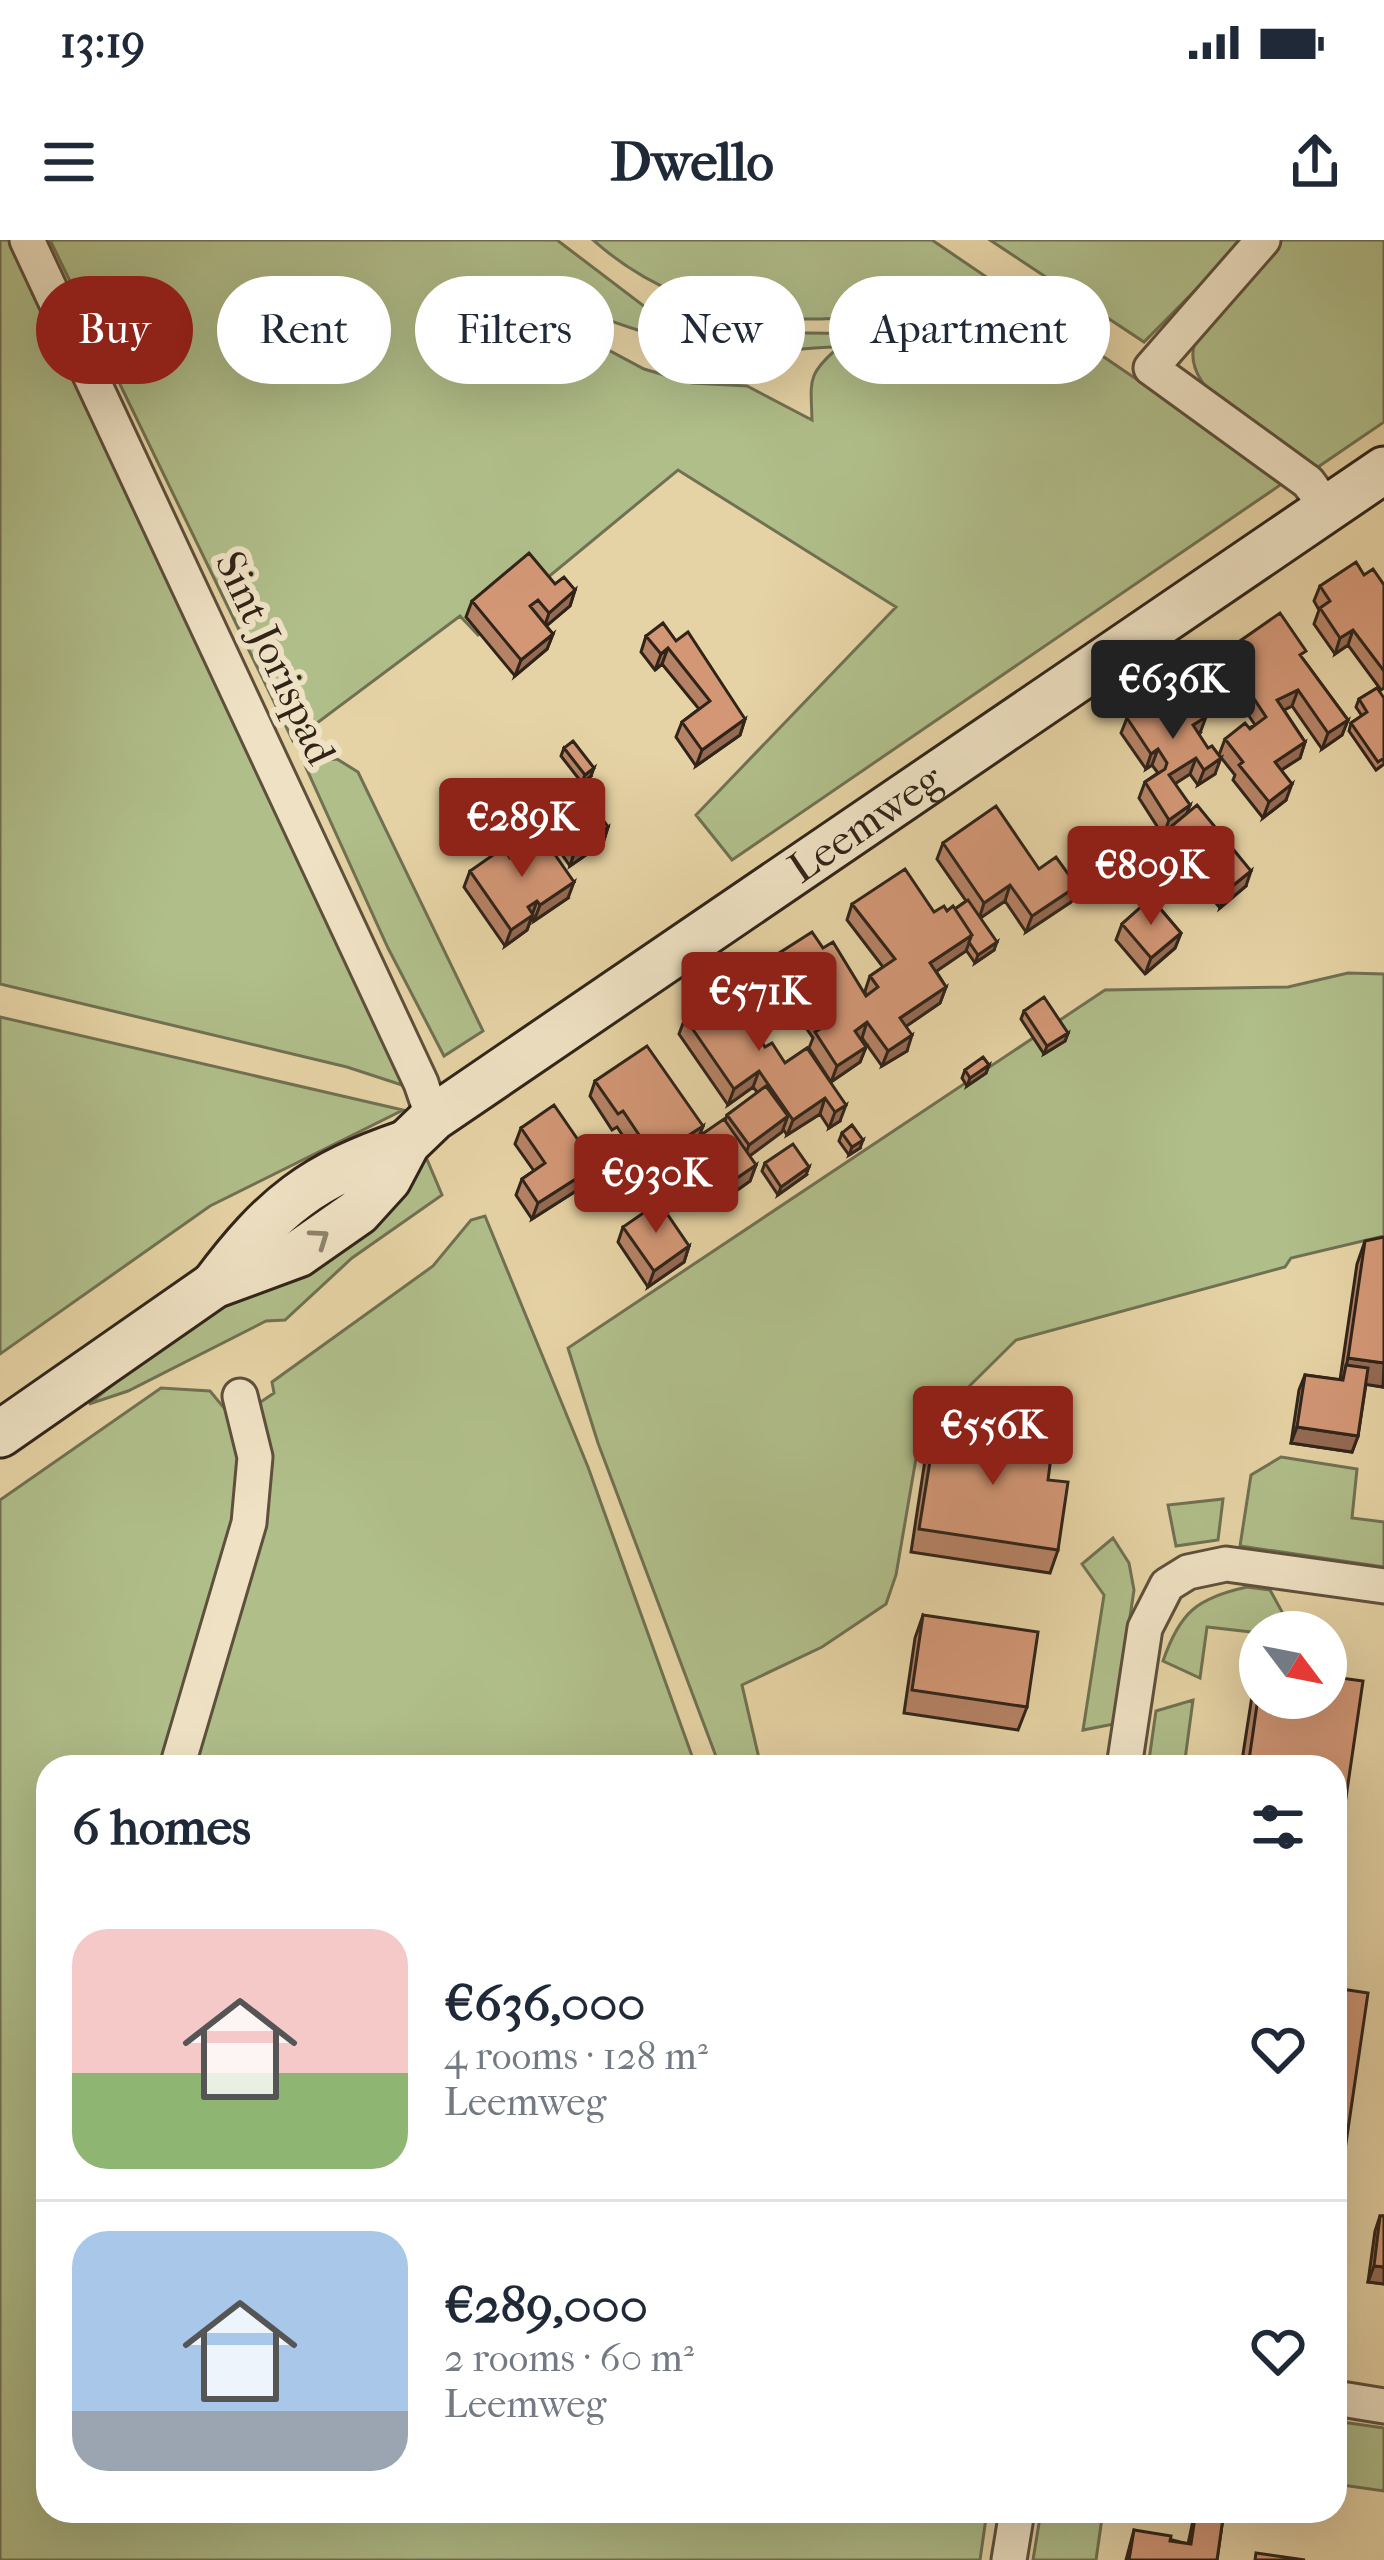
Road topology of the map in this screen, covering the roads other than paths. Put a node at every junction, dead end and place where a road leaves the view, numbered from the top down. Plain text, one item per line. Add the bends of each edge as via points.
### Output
1 (27, 240) edge
2 (1263, 240) edge
3 (1384, 470) edge
4 (1328, 508) junction
5 (420, 1130) junction
6 (240, 1396) dead end
7 (0, 1434) edge
8 (1384, 1586) edge
9 (181, 1755) edge
10 (1126, 1755) edge
11 (1347, 2400) edge
12 (1384, 2406) edge
13 (1015, 2523) edge
14 (1010, 2560) edge

1 - 5 street, Sint Jorispad via 422,1083
2 - 4 street via 1150,368 1307,482
3 - 4 street, Leemweg
4 - 5 street, Leemweg
5 - 7 street, Leemweg via 274,1212 214,1285
6 - 9 street via 255,1457 249,1523
8 - 10 street via 1226,1564 1167,1585 1144,1628
11 - 12 street
13 - 14 street

